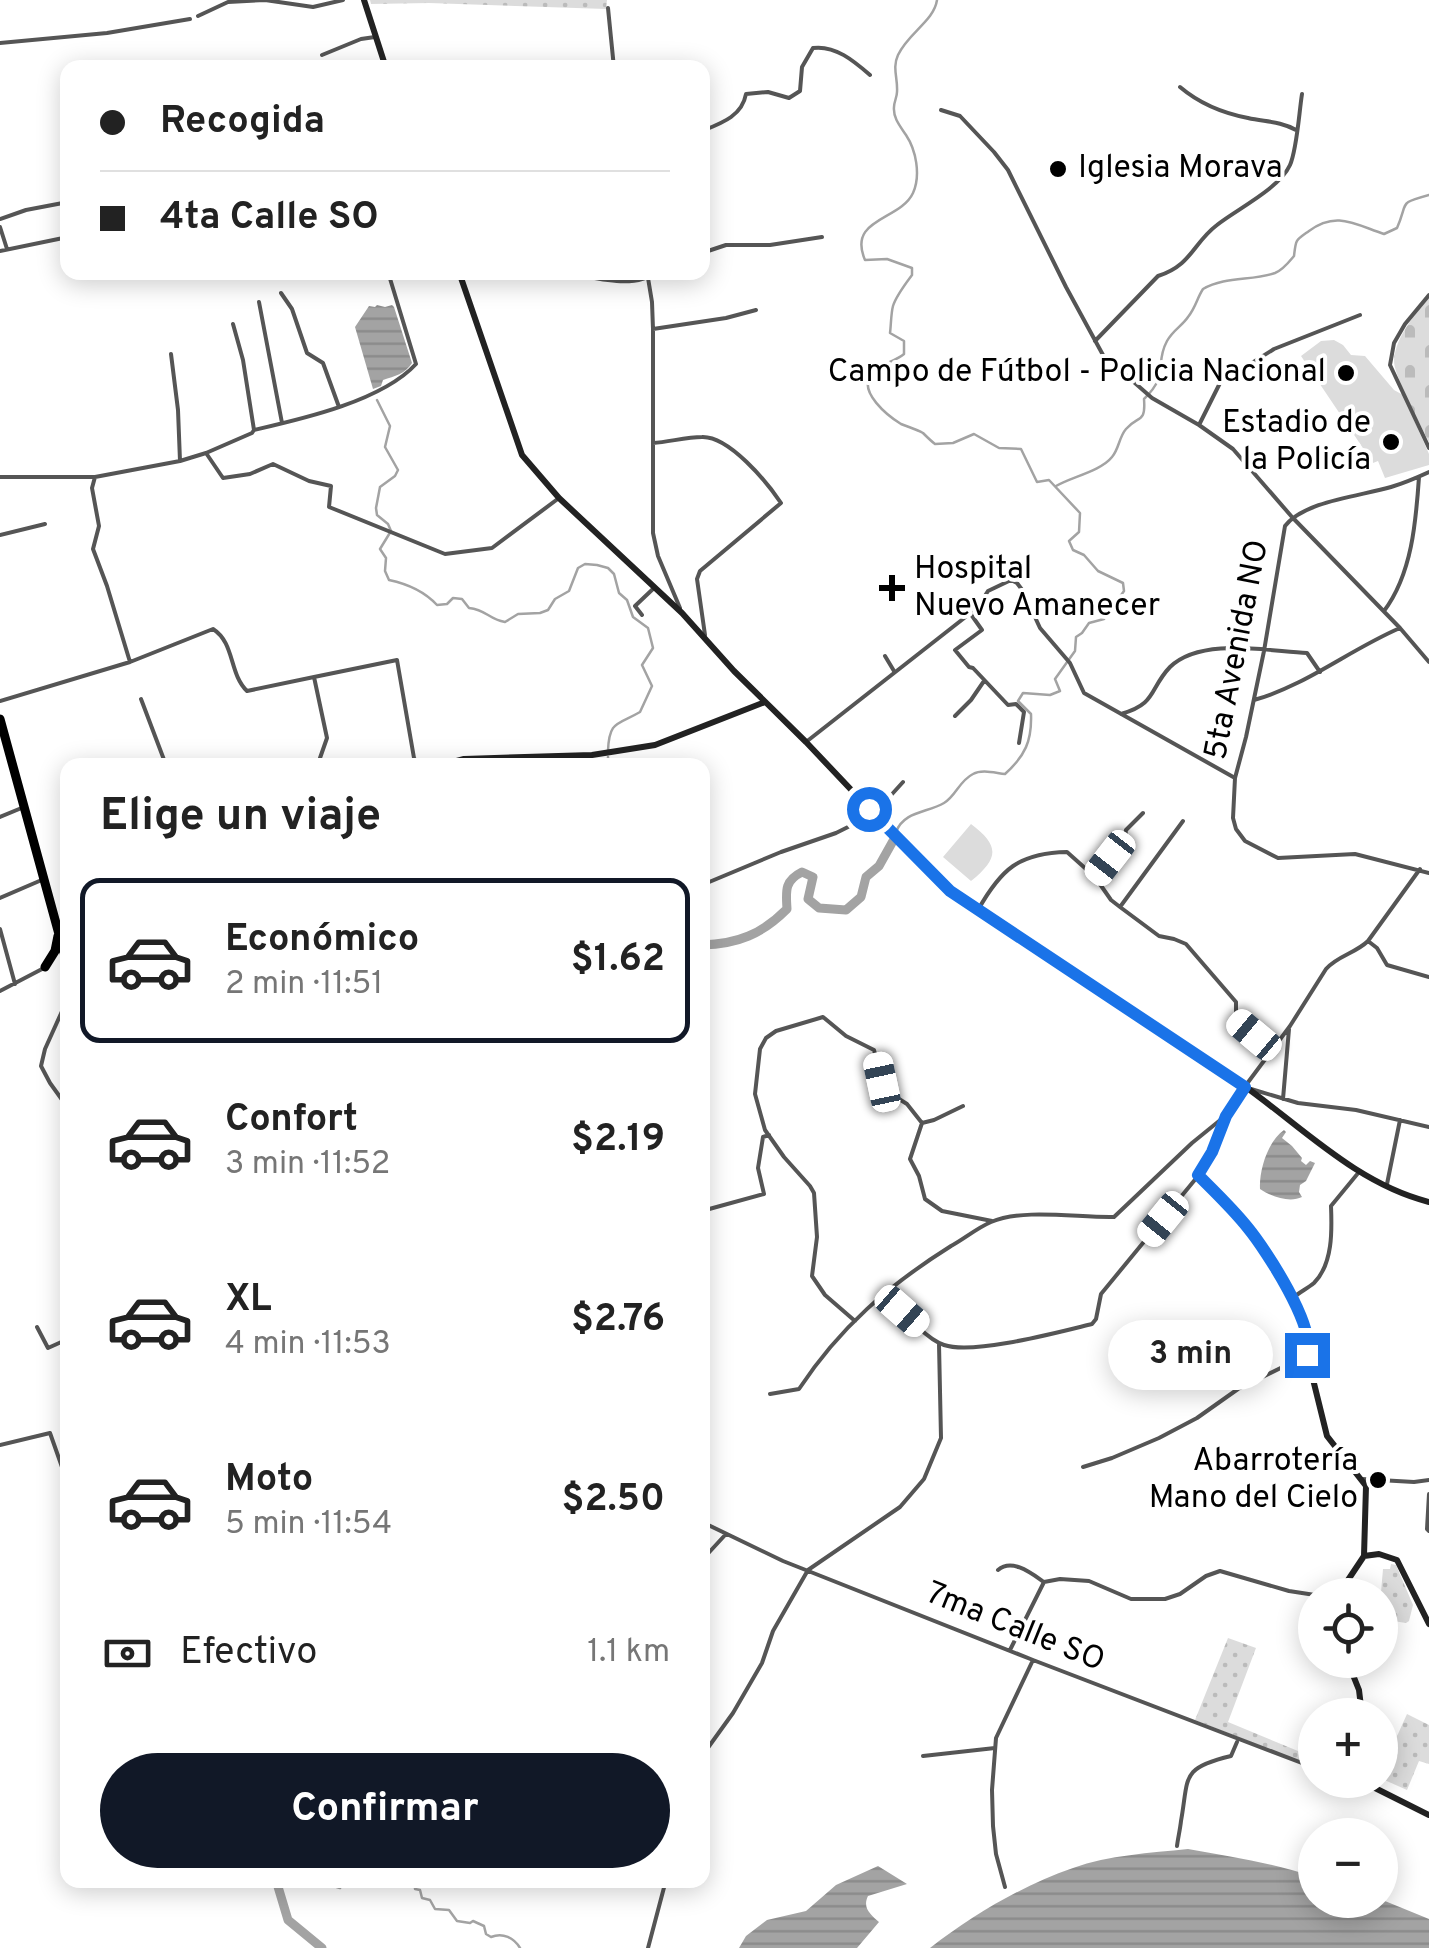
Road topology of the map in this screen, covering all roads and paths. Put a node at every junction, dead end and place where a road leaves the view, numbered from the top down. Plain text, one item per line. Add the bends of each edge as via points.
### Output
1 (265, 0) edge
2 (342, 0) edge
3 (364, 0) edge
4 (608, 8) dead end
5 (198, 16) dead end
6 (190, 19) dead end
7 (376, 37) junction
8 (0, 44) edge
9 (322, 56) dead end
10 (383, 60) edge
11 (613, 60) edge
12 (870, 75) dead end
13 (1180, 87) dead end
14 (1302, 94) dead end
15 (941, 110) dead end
16 (710, 128) edge
17 (1296, 130) junction
18 (60, 204) edge
19 (0, 219) edge
20 (0, 227) edge
21 (822, 236) dead end
22 (60, 239) edge
23 (3, 250) edge
24 (710, 251) edge
25 (390, 280) edge
26 (462, 280) edge
27 (648, 280) edge
28 (281, 292) dead end
29 (1429, 295) edge
30 (260, 302) dead end
31 (756, 310) dead end
32 (1360, 314) dead end
33 (233, 324) dead end
34 (653, 329) junction
35 (1094, 341) junction
36 (171, 354) dead end
37 (338, 407) junction
38 (282, 423) junction
39 (1199, 425) junction
40 (254, 430) junction
41 (653, 443) junction
42 (1429, 448) edge
43 (206, 453) junction
44 (180, 462) junction
45 (1429, 472) edge
46 (95, 476) junction
47 (0, 477) edge
48 (1419, 477) junction
49 (559, 498) junction
50 (1292, 517) junction
51 (45, 524) dead end
52 (0, 534) edge
53 (654, 588) junction
54 (682, 612) junction
55 (1383, 612) junction
56 (970, 613) junction
57 (642, 614) dead end
58 (1400, 628) junction
59 (705, 636) junction
60 (1264, 651) junction
61 (884, 656) dead end
62 (130, 662) junction
63 (1429, 662) edge
64 (894, 671) junction
65 (1320, 672) junction
66 (314, 677) junction
67 (984, 681) junction
68 (141, 698) dead end
69 (1254, 700) junction
70 (0, 701) edge
71 (766, 702) junction
72 (1121, 714) junction
73 (955, 716) dead end
74 (0, 719) edge
75 (2, 737) edge
76 (806, 742) junction
77 (1018, 743) dead end
78 (163, 758) edge
79 (320, 758) edge
80 (414, 758) edge
81 (538, 758) edge
82 (1235, 778) junction
83 (902, 782) dead end
84 (24, 807) junction
85 (872, 812) junction
86 (1143, 813) dead end
87 (0, 817) edge
88 (1183, 821) dead end
89 (1420, 869) junction
90 (1429, 872) edge
91 (1095, 877) junction
92 (44, 879) junction
93 (710, 883) edge
94 (0, 898) edge
95 (1120, 906) junction
96 (978, 910) junction
97 (0, 930) edge
98 (58, 934) junction
99 (60, 940) edge
100 (1368, 941) junction
101 (60, 959) edge
102 (45, 967) junction
103 (1427, 974) edge
104 (14, 984) junction
105 (0, 991) edge
106 (60, 1016) edge
107 (1290, 1026) junction
108 (1272, 1050) junction
109 (1245, 1087) junction
110 (60, 1097) edge
111 (1283, 1099) junction
112 (963, 1106) dead end
113 (1226, 1116) junction
114 (1400, 1120) junction
115 (922, 1122) junction
116 (1429, 1127) edge
117 (769, 1135) junction
118 (1360, 1172) junction
119 (1198, 1175) junction
120 (1387, 1186) junction
121 (1429, 1202) edge
122 (710, 1209) edge
123 (992, 1221) junction
124 (887, 1291) junction
125 (1293, 1297) junction
126 (854, 1321) junction
127 (37, 1326) dead end
128 (60, 1343) edge
129 (940, 1344) junction
130 (1307, 1355) junction
131 (770, 1394) dead end
132 (0, 1445) edge
133 (60, 1461) edge
134 (1083, 1467) dead end
135 (1362, 1479) junction
136 (1429, 1480) edge
137 (1429, 1494) edge
138 (710, 1526) edge
139 (1429, 1531) edge
140 (726, 1534) junction
141 (1366, 1537) junction
142 (710, 1551) edge
143 (1379, 1554) junction
144 (1364, 1556) junction
145 (808, 1570) junction
146 (998, 1570) dead end
147 (1349, 1578) edge
148 (1044, 1582) junction
149 (1298, 1592) edge
150 (1429, 1624) edge
151 (1010, 1650) junction
152 (1033, 1660) junction
153 (1238, 1740) junction
154 (710, 1745) edge
155 (996, 1748) junction
156 (922, 1756) dead end
157 (1298, 1762) edge
158 (1397, 1798) edge
159 (1429, 1815) edge
160 (1176, 1846) dead end
161 (1005, 1887) dead end
162 (664, 1888) edge
163 (648, 1948) edge

1 - 2 street via 313,7
1 - 5 street via 228,2
3 - 7 street
4 - 11 street
6 - 8 street
7 - 9 street
7 - 10 street
12 - 16 street via 834,50 812,48 800,91 789,98 746,94 744,106
13 - 17 street via 1211,108
14 - 17 street
15 - 35 street via 960,116 1017,185
17 - 35 street via 1282,175 1214,227 1187,260 1158,276
18 - 19 street
20 - 23 street
21 - 24 street
22 - 23 street
25 - 37 street via 416,364
26 - 49 street via 522,455
27 - 34 street
28 - 37 street via 308,354 323,362
29 - 42 street via 1394,343 1390,365
30 - 38 street
31 - 34 street
32 - 39 street via 1274,350 1220,383
33 - 40 street
34 - 41 street
35 - 39 street via 1147,394
36 - 44 street
37 - 38 street
38 - 40 street
39 - 50 street via 1233,449
40 - 43 street
41 - 54 street via 653,533
41 - 59 street via 716,439 748,463 781,503 700,571
43 - 44 street
43 - 49 street via 224,478 273,464 331,486 329,507 444,554 492,548
44 - 46 street
45 - 48 street, 5ta Avenida NO
46 - 47 street
46 - 62 street via 99,526 93,549
48 - 50 street, 5ta Avenida NO
48 - 55 street via 1410,546
49 - 53 street
50 - 55 street
50 - 60 street, 5ta Avenida NO via 1285,526
51 - 52 street
53 - 54 street
53 - 57 street via 635,606
54 - 59 street
55 - 58 street
56 - 64 street
56 - 67 street via 982,630 955,650
56 - 72 street via 988,590 1016,583 1084,693
58 - 63 street
58 - 65 street
59 - 71 street
60 - 65 street via 1307,653
60 - 69 street, 5ta Avenida NO
60 - 72 street via 1209,648 1188,654 1139,709
61 - 64 street
62 - 66 street via 213,628 226,642 244,689
62 - 70 street
64 - 76 street
65 - 69 street
66 - 79 street via 327,738
66 - 80 street via 397,660
67 - 73 street
67 - 77 street via 1024,712
68 - 78 street
69 - 82 street, 5ta Avenida NO
71 - 76 street
71 - 81 street via 655,744
72 - 82 street
74 - 75 highway
75 - 84 highway
76 - 85 street
82 - 89 street, 5ta Avenida NO via 1232,818 1245,842 1278,858 1356,854
83 - 85 street
84 - 87 street
84 - 92 highway
85 - 93 street
85 - 96 street via 950,891
86 - 91 street
88 - 95 street
89 - 90 street
89 - 100 street
91 - 95 street
91 - 96 street via 1067,852 1041,853 993,883
92 - 94 street
92 - 98 highway
95 - 108 street via 1159,936 1186,944 1236,1002 1236,1020
96 - 109 street
97 - 104 street
98 - 99 highway
98 - 102 highway
100 - 103 street via 1387,965
100 - 107 street via 1330,964
101 - 102 street
102 - 104 street
104 - 105 street
106 - 110 street via 41,1066
107 - 108 street
107 - 111 street
108 - 109 street
109 - 111 street
109 - 113 street
109 - 118 street
111 - 114 street
112 - 115 street
113 - 119 street
113 - 123 street via 1114,1217
114 - 116 street
114 - 120 street
115 - 117 street via 888,1092 874,1050 823,1017 776,1032 760,1049 755,1094
115 - 123 street via 910,1159 926,1199 942,1211
117 - 122 street via 763,1137 758,1168 764,1194
117 - 126 street via 814,1193 812,1276
118 - 120 street
118 - 125 street via 1331,1206 1329,1254 1316,1282
119 - 125 street via 1250,1230
119 - 129 street via 1101,1294 1092,1324 962,1348
120 - 121 street
123 - 124 street
124 - 126 street
124 - 129 street
125 - 130 street via 1311,1345
126 - 131 street via 799,1389
127 - 128 street via 48,1348
129 - 145 street via 941,1438 924,1479 884,1519
130 - 134 street via 1159,1438
130 - 135 street via 1327,1436
132 - 133 street via 50,1433
135 - 136 street
135 - 141 street
137 - 139 street
138 - 140 street, 7ma Calle SO
140 - 142 street
140 - 145 street, 7ma Calle SO
141 - 143 street
141 - 144 street
143 - 144 street
143 - 150 street via 1401,1566
144 - 147 street
145 - 151 street, 7ma Calle SO
145 - 154 street via 762,1663
146 - 148 street via 1011,1565
148 - 149 street via 1089,1581 1131,1599 1165,1599 1220,1571
148 - 151 street
151 - 152 street, 7ma Calle SO
152 - 153 street, 7ma Calle SO
152 - 155 street
153 - 157 street, 7ma Calle SO
153 - 160 street via 1230,1756 1209,1761 1190,1777
155 - 156 street
155 - 161 street via 992,1826
158 - 159 street
162 - 163 street

